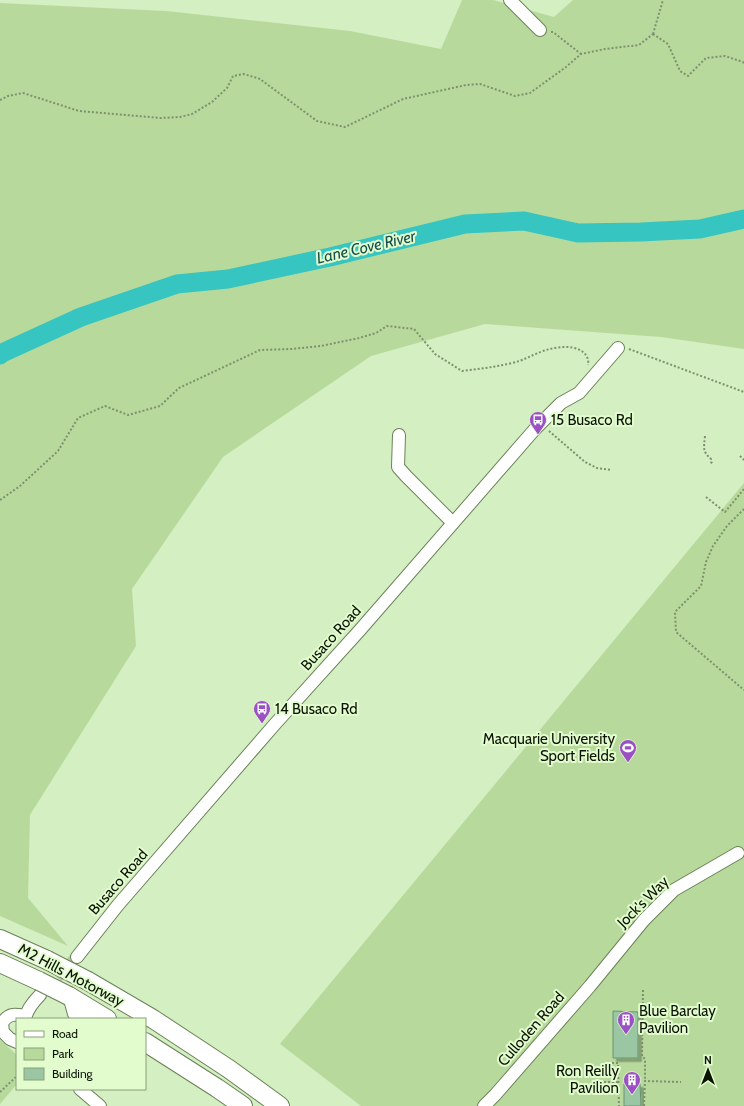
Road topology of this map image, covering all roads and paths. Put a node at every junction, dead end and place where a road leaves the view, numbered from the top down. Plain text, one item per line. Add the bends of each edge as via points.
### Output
1 (510, 0) edge
2 (663, 0) edge
3 (540, 30) joint
4 (653, 34) junction
5 (581, 54) junction
6 (744, 64) edge
7 (0, 100) edge
8 (618, 348) joint
9 (587, 369) dead end
10 (744, 392) edge
11 (547, 429) dead end
12 (399, 435) dead end
13 (705, 436) dead end
14 (740, 456) dead end
15 (744, 460) edge
16 (713, 464) dead end
17 (611, 470) dead end
18 (744, 489) edge
19 (706, 497) dead end
20 (0, 500) edge
21 (744, 509) edge
22 (453, 523) junction
23 (744, 690) edge
24 (738, 853) dead end
25 (0, 938) edge
26 (77, 957) tunnel mouth
27 (0, 963) edge
28 (601, 971) joint
29 (40, 988) junction
30 (644, 990) dead end
31 (69, 996) junction
32 (25, 1017) edge
33 (81, 1018) edge
34 (105, 1018) edge
35 (16, 1041) edge
36 (146, 1043) edge
37 (604, 1062) dead end
38 (16, 1077) edge
39 (644, 1081) junction
40 (604, 1082) dead end
41 (618, 1082) junction
42 (681, 1082) dead end
43 (81, 1090) edge
44 (0, 1092) edge
45 (100, 1106) edge
46 (243, 1106) edge
47 (280, 1106) edge
48 (484, 1106) edge
49 (619, 1106) edge
50 (644, 1106) edge

1 - 3 street
2 - 4 path
3 - 5 path via 553,32
4 - 5 path via 639,45
4 - 6 path via 668,44 680,71 688,76 706,58 725,56
5 - 7 path via 530,93 515,96 480,84 466,85 403,99 346,127 317,121 260,79 244,74 233,76 226,88 212,102 192,114 180,117 161,118 78,111 24,93
8 - 10 path via 624,346
8 - 22 street, Busaco Road via 579,394 561,403 535,430
9 - 20 path via 587,356 576,348 568,347 538,353 522,361 501,366 462,371 436,354 414,329 387,326 376,333 321,346 260,350 179,388 160,406 128,415 105,406 78,418 58,451 20,486
11 - 17 path via 585,462 597,468
12 - 22 street via 398,467
13 - 16 path via 704,453
14 - 15 path
18 - 19 path via 725,512
21 - 23 path via 726,526 713,546 706,562 701,586 675,612 676,632
22 - 26 street, Busaco Road via 118,905
24 - 28 street, Jock's Way via 674,890 644,920
25 - 47 highway, M2 Hills Motorway, bridge via 88,981 153,1019 217,1060
27 - 29 highway, M2 Hills Motorway
28 - 48 street, Culloden Road
29 - 31 highway, M2 Hills Motorway, bridge
29 - 32 street
30 - 39 path
31 - 33 street via 74,1014
31 - 34 highway, M2 Hills Motorway
32 - 35 street via 15,1014 7,1016 2,1023 3,1032
36 - 46 highway
37 - 41 path via 618,1062
38 - 44 path
39 - 42 path
39 - 50 path
40 - 41 path
41 - 49 path
43 - 45 street

